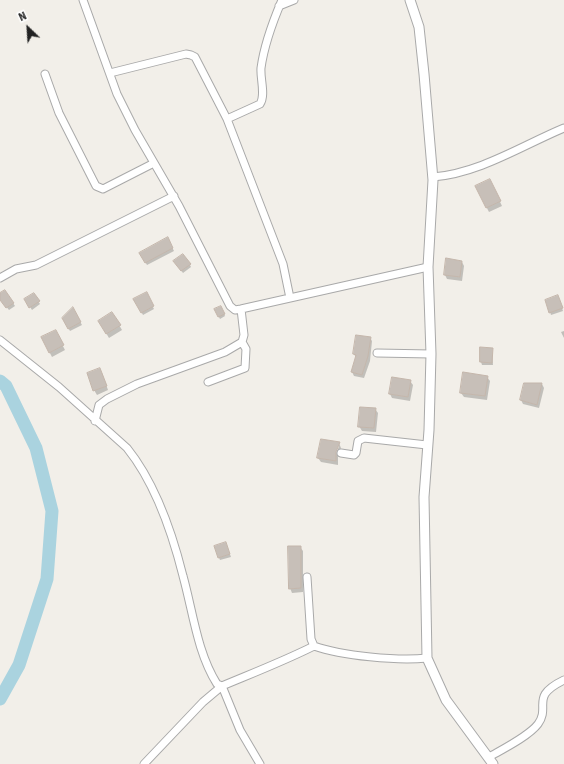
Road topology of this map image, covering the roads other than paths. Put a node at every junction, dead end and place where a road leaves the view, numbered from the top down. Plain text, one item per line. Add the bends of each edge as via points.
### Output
1 (83, 0) edge
2 (294, 0) edge
3 (410, 0) edge
4 (281, 3) edge
5 (110, 73) junction
6 (45, 74) dead end
7 (227, 119) junction
8 (564, 128) edge
9 (154, 163) junction
10 (433, 177) junction
11 (174, 196) junction
12 (428, 267) junction
13 (0, 278) edge
14 (290, 298) junction
15 (241, 309) junction
16 (0, 340) edge
17 (242, 342) junction
18 (377, 353) dead end
19 (431, 354) junction
20 (208, 382) dead end
21 (95, 420) junction
22 (427, 445) junction
23 (341, 453) dead end
24 (307, 577) dead end
25 (314, 646) junction
26 (427, 658) junction
27 (564, 680) edge
28 (222, 686) junction
29 (491, 761) edge
30 (144, 764) edge
31 (260, 764) edge

1 - 5 street
2 - 4 street
3 - 10 street via 418,26
4 - 7 street via 261,69 263,100 260,104
5 - 7 street via 192,55
5 - 9 street via 117,94
6 - 9 street via 59,113 96,186 103,189
7 - 14 street via 283,264
8 - 10 street via 487,164 448,176
9 - 11 street
10 - 12 street
11 - 13 street via 43,262 32,267 16,269
11 - 15 street via 216,275 226,301 235,310
12 - 14 street
12 - 19 street
14 - 15 street
15 - 17 street via 244,335
16 - 21 street via 59,387
17 - 20 street via 246,349 245,368
17 - 21 street via 225,352 137,384 107,399 99,405
18 - 19 street
19 - 22 street
21 - 28 street via 127,448 147,478 167,524 208,666 217,684
22 - 23 street via 364,438 358,441 354,455
22 - 26 street via 424,497
24 - 25 street via 311,639
25 - 26 street via 340,653 409,660
25 - 28 street
26 - 29 street via 446,700
27 - 29 street via 546,692 542,698 542,716 535,728
28 - 30 street via 203,702
28 - 31 street via 240,730

